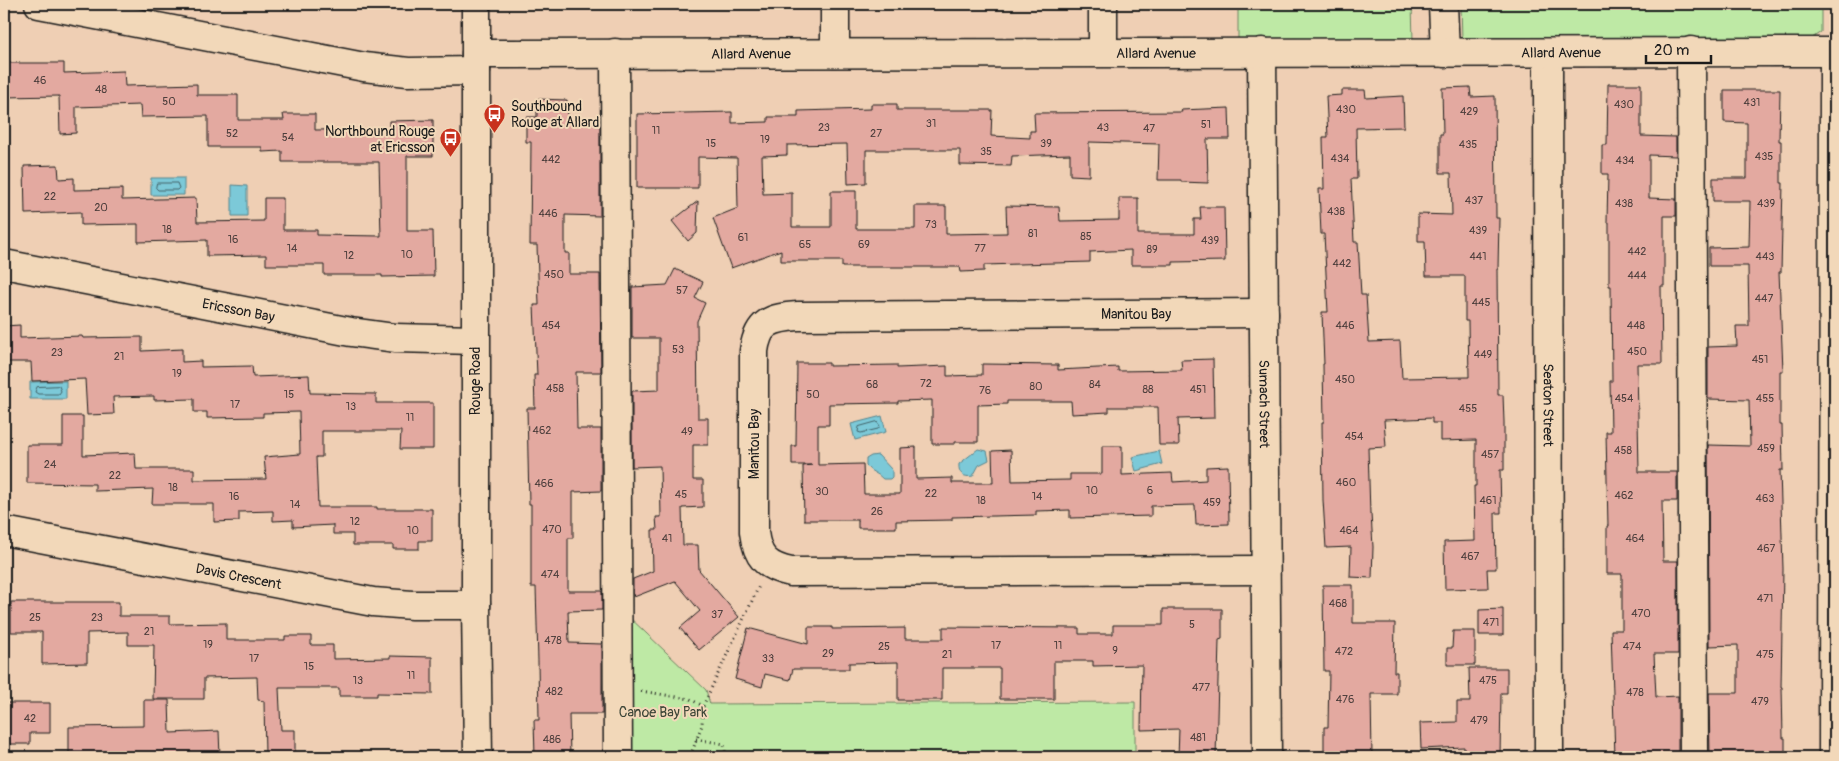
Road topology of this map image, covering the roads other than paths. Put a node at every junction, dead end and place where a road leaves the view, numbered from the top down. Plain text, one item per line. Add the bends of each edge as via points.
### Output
1 (39, 4) edge
2 (476, 4) edge
3 (835, 4) edge
4 (1102, 4) edge
5 (1444, 4) edge
6 (1691, 51) junction
7 (835, 52) junction
8 (1103, 52) junction
9 (1262, 52) junction
10 (1835, 52) edge
11 (615, 53) junction
12 (1445, 53) junction
13 (1548, 53) junction
14 (476, 63) junction
15 (4, 264) edge
16 (1264, 313) junction
17 (476, 340) junction
18 (4, 531) edge
19 (1265, 570) junction
20 (476, 605) junction
21 (478, 757) edge
22 (618, 757) edge
23 (1267, 757) edge
24 (1549, 757) edge
25 (1694, 757) edge
26 (1833, 757) edge

1 - 14 street via 364,67 408,72
2 - 14 street, Rouge Road
3 - 7 street
4 - 8 street
5 - 12 street
6 - 10 street, Allard Avenue
6 - 13 street, Allard Avenue
6 - 25 street
7 - 8 street, Allard Avenue
7 - 11 street, Allard Avenue
8 - 9 street, Allard Avenue
9 - 12 street, Allard Avenue
9 - 16 street, Sumach Street
10 - 26 street
11 - 14 street, Allard Avenue
11 - 22 street
12 - 13 street, Allard Avenue
13 - 24 street, Seaton Street
14 - 17 street, Rouge Road
15 - 17 street, Ericsson Bay via 351,332 396,338
16 - 19 street, Sumach Street
16 - 19 street, Manitou Bay via 798,316 769,322 759,332 754,351 754,532 758,550 769,565 804,573
17 - 20 street, Rouge Road
18 - 20 street, Davis Crescent via 373,602
19 - 23 street, Sumach Street
20 - 21 street, Rouge Road

